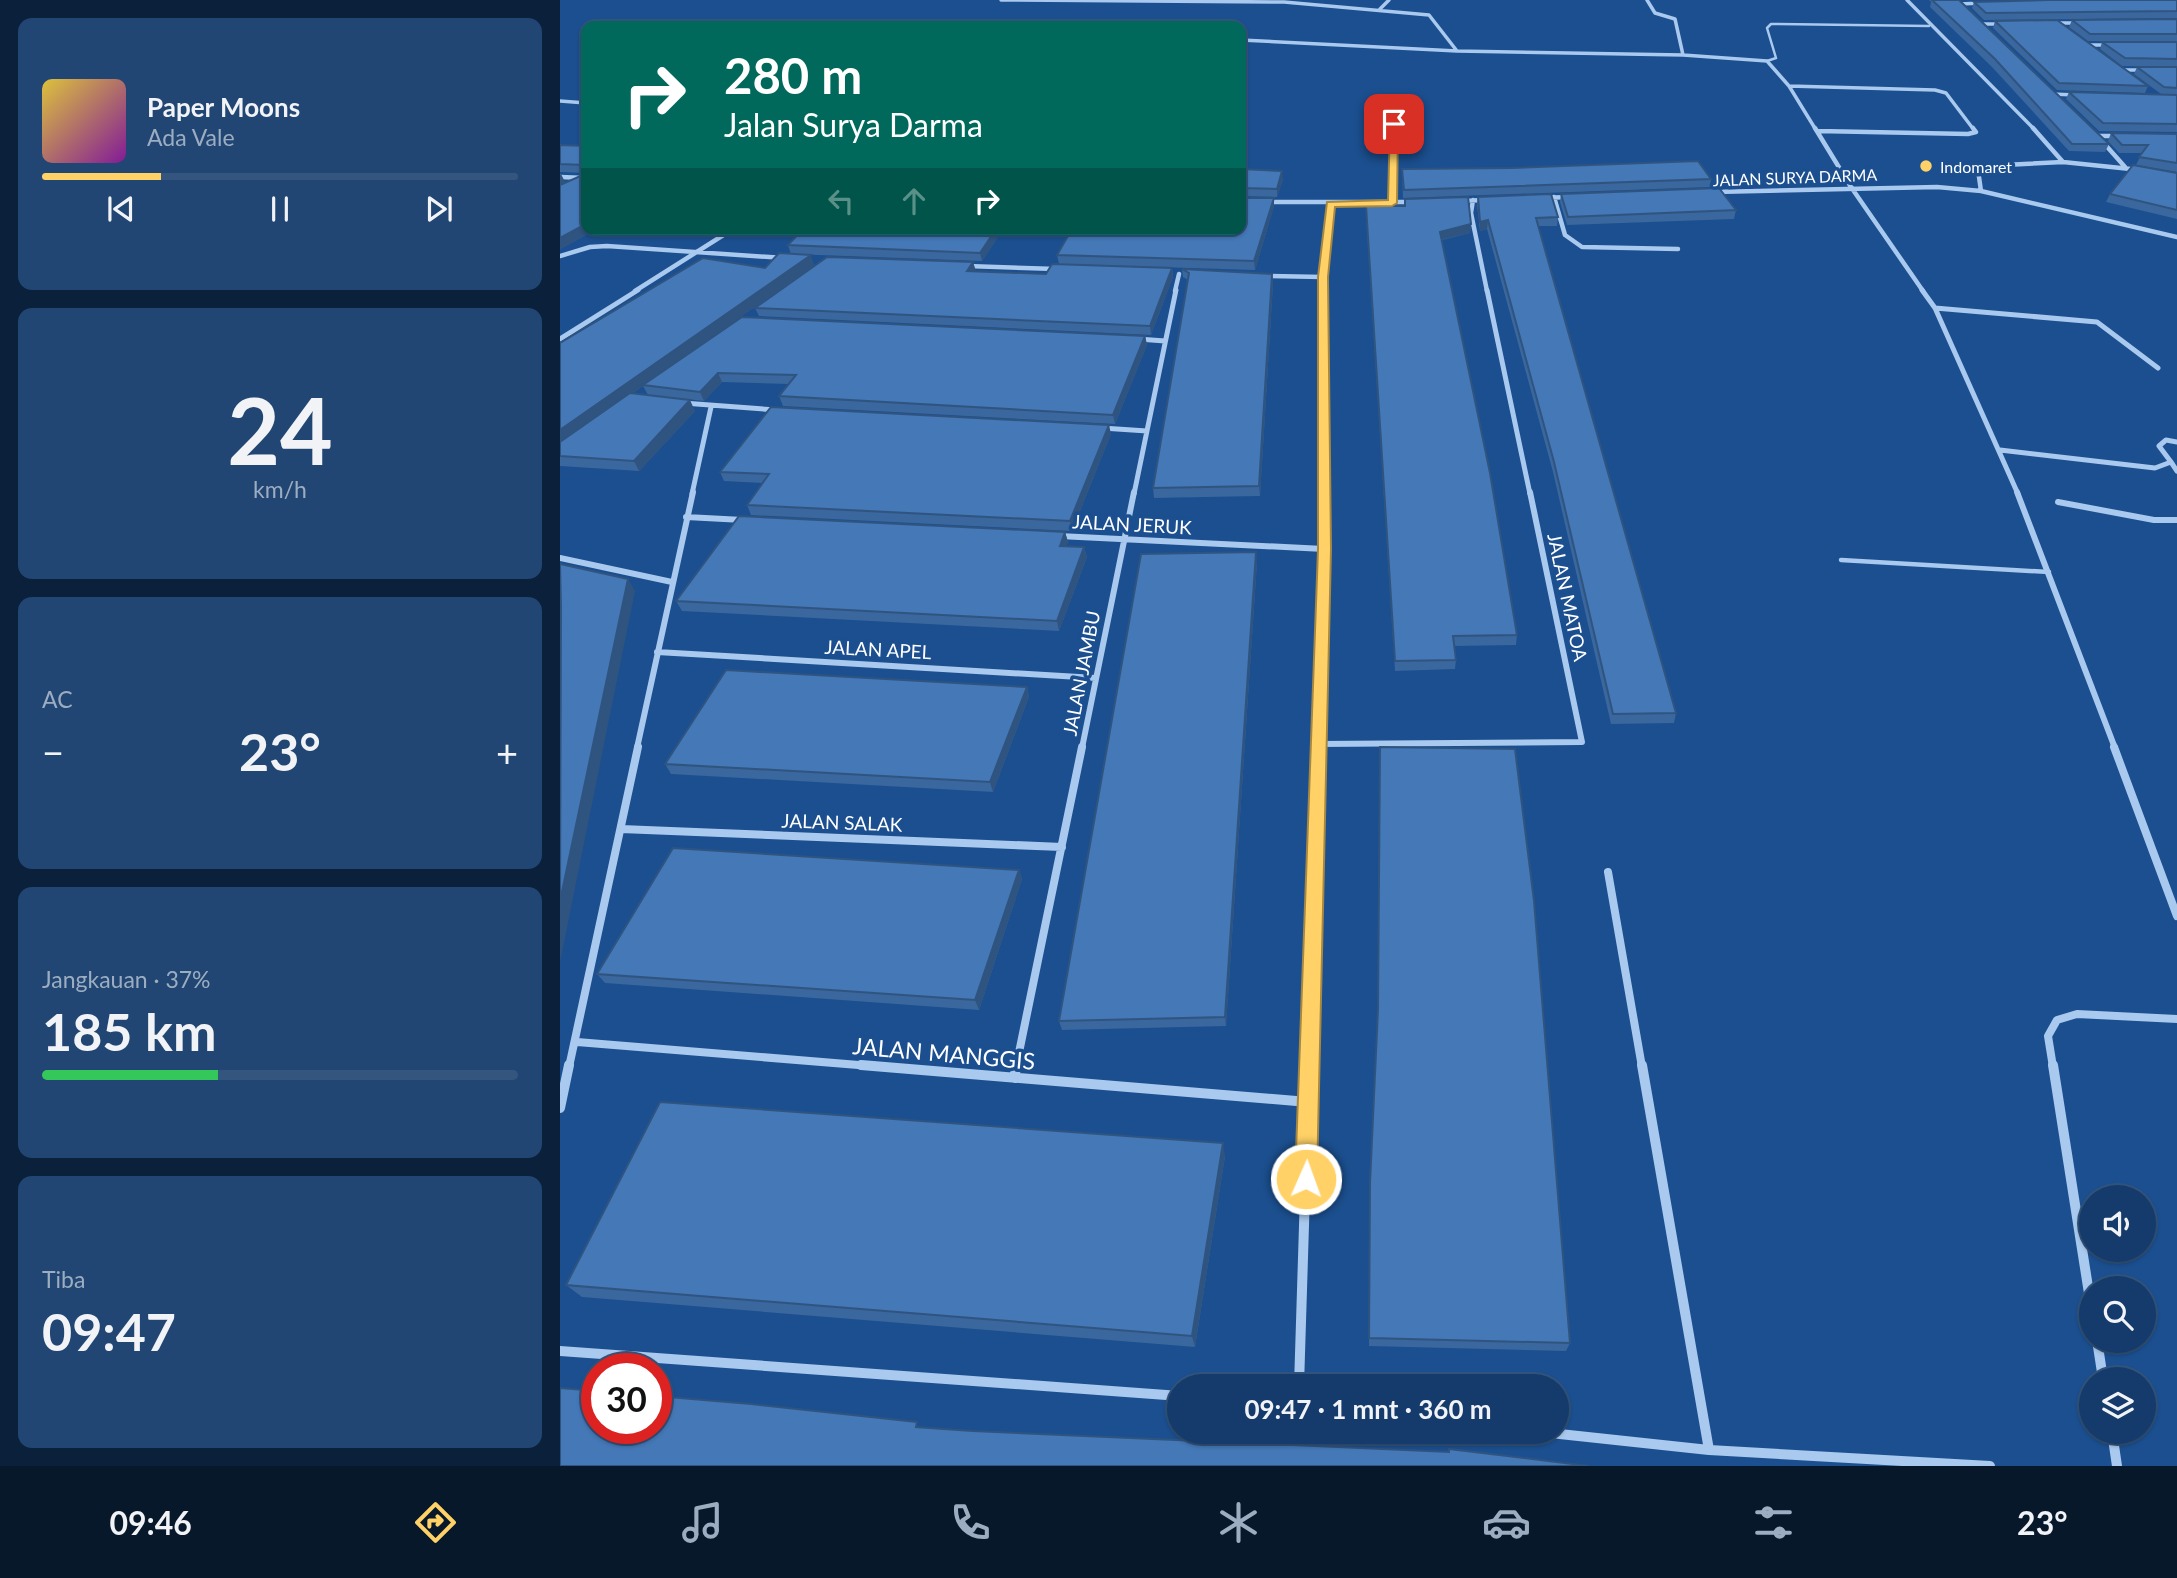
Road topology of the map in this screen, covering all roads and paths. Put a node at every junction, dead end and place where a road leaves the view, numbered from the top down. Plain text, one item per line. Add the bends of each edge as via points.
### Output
1 (1001, 0) edge
2 (1389, 0) edge
3 (1647, 0) edge
4 (1907, 0) edge
5 (1958, 2) edge
6 (1988, 3) edge
7 (1380, 9) junction
8 (1967, 10) edge
9 (1973, 17) edge
10 (2005, 23) edge
11 (2043, 23) edge
12 (2056, 23) junction
13 (2082, 23) edge
14 (1980, 24) junction
15 (1929, 26) junction
16 (2065, 30) edge
17 (1989, 33) edge
18 (2074, 37) edge
19 (1246, 40) edge
20 (2083, 45) junction
21 (2110, 45) edge
22 (1457, 51) junction
23 (2093, 51) edge
24 (1683, 55) junction
25 (1767, 61) junction
26 (2112, 64) edge
27 (2122, 70) junction
28 (2150, 70) edge
29 (2131, 77) edge
30 (2043, 85) edge
31 (1789, 86) junction
32 (2052, 94) junction
33 (2079, 95) edge
34 (560, 101) edge
35 (2062, 102) edge
36 (581, 103) edge
37 (1394, 124) dead end
38 (2089, 127) edge
39 (1818, 131) junction
40 (2098, 135) junction
41 (2124, 136) edge
42 (2063, 162) junction
43 (2124, 167) junction
44 (2151, 172) edge
45 (560, 177) edge
46 (581, 178) edge
47 (581, 180) edge
48 (571, 184) edge
49 (1851, 187) junction
50 (1980, 191) junction
51 (1702, 192) edge
52 (1581, 196) edge
53 (1554, 197) junction
54 (1540, 198) edge
55 (1473, 200) junction
56 (1486, 200) edge
57 (1446, 201) edge
58 (1254, 202) edge
59 (1419, 202) edge
60 (1392, 203) junction
61 (1331, 204) junction
62 (724, 235) edge
63 (2177, 237) edge
64 (1678, 249) dead end
65 (695, 253) junction
66 (560, 256) edge
67 (789, 258) edge
68 (964, 266) edge
69 (1058, 270) edge
70 (1165, 274) edge
71 (1179, 274) junction
72 (1192, 274) edge
73 (1258, 276) edge
74 (1323, 277) junction
75 (1935, 308) junction
76 (560, 339) edge
77 (1124, 339) edge
78 (1166, 341) junction
79 (2158, 368) dead end
80 (671, 402) edge
81 (711, 407) junction
82 (779, 410) edge
83 (1093, 428) edge
84 (1147, 431) junction
85 (2177, 442) edge
86 (2000, 450) junction
87 (2171, 462) junction
88 (2177, 471) edge
89 (2058, 502) dead end
90 (686, 517) junction
91 (2177, 520) edge
92 (754, 521) edge
93 (1056, 536) edge
94 (1124, 539) junction
95 (1324, 549) junction
96 (560, 558) edge
97 (1841, 561) dead end
98 (2049, 572) junction
99 (672, 582) junction
100 (657, 652) junction
101 (1096, 678) junction
102 (1318, 744) junction
103 (621, 829) junction
104 (1062, 847) junction
105 (1608, 872) dead end
106 (2177, 916) edge
107 (2177, 1019) edge
108 (577, 1042) junction
109 (1014, 1078) junction
110 (1308, 1102) junction
111 (560, 1108) edge
112 (2086, 1276) edge
113 (560, 1351) edge
114 (1299, 1374) edge
115 (1167, 1395) edge
116 (1569, 1435) edge
117 (2114, 1444) edge
118 (1709, 1450) junction
119 (1990, 1466) edge
120 (2117, 1466) edge

1 - 7 street via 1284,2
2 - 7 street
3 - 24 street via 1655,13 1675,19
4 - 15 street
5 - 6 street
5 - 8 street
7 - 22 street via 1429,15
9 - 14 street
10 - 14 street
11 - 12 street
12 - 13 street
12 - 16 street
14 - 17 street
15 - 25 lane via 1771,24 1767,28 1776,58
15 - 42 street via 2039,131
18 - 20 street
19 - 22 street
20 - 21 street
20 - 23 street
22 - 24 street
24 - 25 street
25 - 31 street
26 - 27 street
27 - 28 street
27 - 29 street
30 - 32 street
31 - 39 street
31 - 39 street via 1935,90 1946,93 1976,132
32 - 33 street
32 - 35 street
34 - 36 street
37 - 60 street
38 - 40 street
39 - 49 street
40 - 41 street
40 - 43 street
42 - 43 street
42 - 50 street via 1985,166 1978,170
43 - 44 street
45 - 46 street
47 - 48 street
49 - 50 street, JALAN SURYA DARMA
49 - 51 street, JALAN SURYA DARMA
49 - 75 street
50 - 63 street, JALAN SURYA DARMA
52 - 53 street
53 - 54 street
53 - 64 street via 1565,235 1573,244 1594,249
55 - 56 street
55 - 57 street
55 - 102 street, JALAN MATOA via 1471,213 1582,741
58 - 61 street
59 - 60 street
60 - 61 street
61 - 74 street
62 - 65 street
65 - 66 street via 607,246
65 - 67 street
65 - 76 street
68 - 69 street
70 - 71 street
71 - 72 street
71 - 78 street, JALAN JAMBU
73 - 74 street
74 - 95 street
75 - 79 street via 2096,322
75 - 86 street
77 - 78 street
78 - 84 street, JALAN JAMBU
80 - 81 street
81 - 82 street
81 - 90 street
83 - 84 street
84 - 94 street, JALAN JAMBU
85 - 87 street via 2166,440 2159,446
86 - 87 street via 2155,468
86 - 98 street
87 - 88 street
89 - 91 street
90 - 92 street
90 - 99 street
93 - 94 street, JALAN JERUK
94 - 95 street, JALAN JERUK
94 - 101 street, JALAN JAMBU
95 - 102 street
96 - 99 street
97 - 98 lane
98 - 106 street
99 - 100 street
100 - 101 street, JALAN APEL
100 - 103 street
101 - 104 street, JALAN JAMBU
102 - 110 street
103 - 104 street, JALAN SALAK
103 - 108 street
104 - 109 street, JALAN JAMBU
105 - 118 street
107 - 112 street via 2077,1014 2057,1020 2048,1036
108 - 109 street, JALAN MANGGIS
108 - 111 street
109 - 110 street, JALAN MANGGIS
110 - 114 street
113 - 115 street
116 - 118 street
117 - 120 street
118 - 119 street

